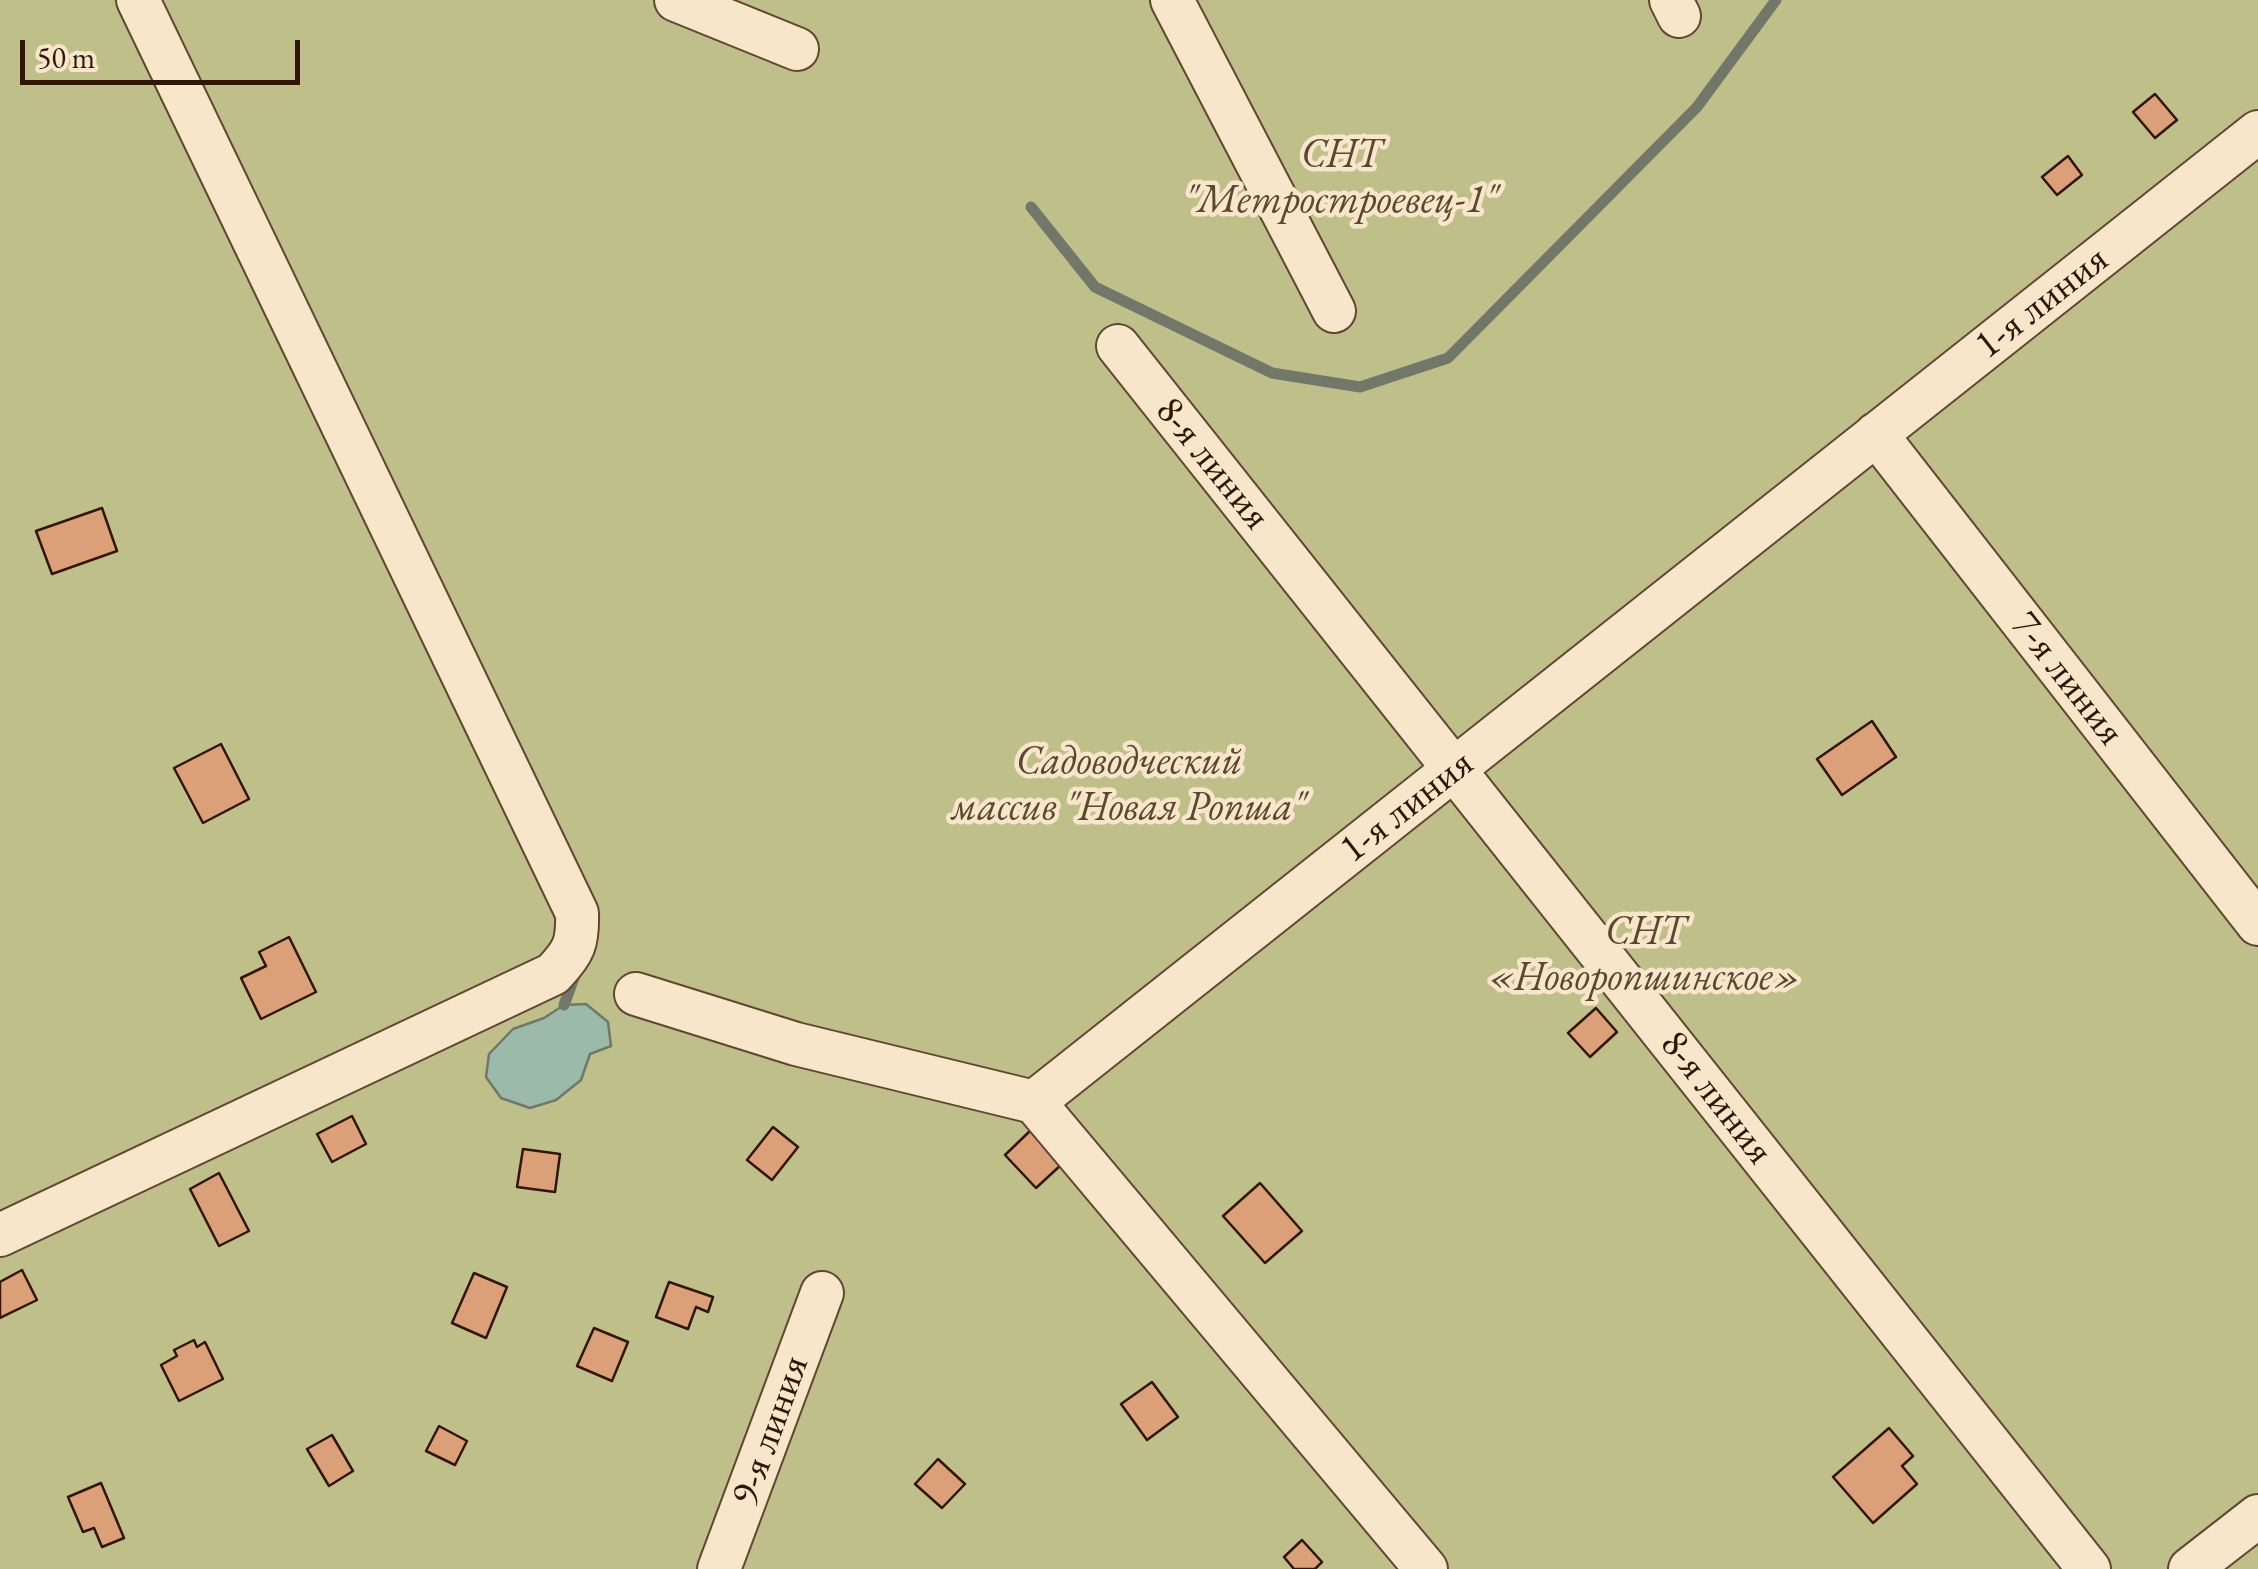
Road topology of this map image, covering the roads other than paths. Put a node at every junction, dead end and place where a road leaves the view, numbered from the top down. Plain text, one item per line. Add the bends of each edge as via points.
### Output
1 (138, 0) edge
2 (676, 0) edge
3 (1172, 0) edge
4 (797, 49) dead end
5 (2258, 132) edge
6 (1334, 311) dead end
7 (1118, 346) dead end
8 (1876, 434) junction
9 (1455, 769) junction
10 (2258, 924) edge
11 (636, 994) dead end
12 (1034, 1102) junction
13 (0, 1235) edge
14 (822, 1293) dead end
15 (2258, 1516) edge
16 (720, 1569) edge
17 (1426, 1569) edge
18 (2090, 1569) edge
19 (2190, 1569) edge

1 - 13 street via 577,913 578,939 553,974
2 - 4 street
3 - 6 street
5 - 8 street, 1-я линия
7 - 9 street, 8-я линия
8 - 9 street, 1-я линия
8 - 10 street, 7-я линия
9 - 12 street, 1-я линия
9 - 18 street, 8-я линия
11 - 12 street via 796,1044
12 - 17 street
14 - 16 street, 9-я линия
15 - 19 street

